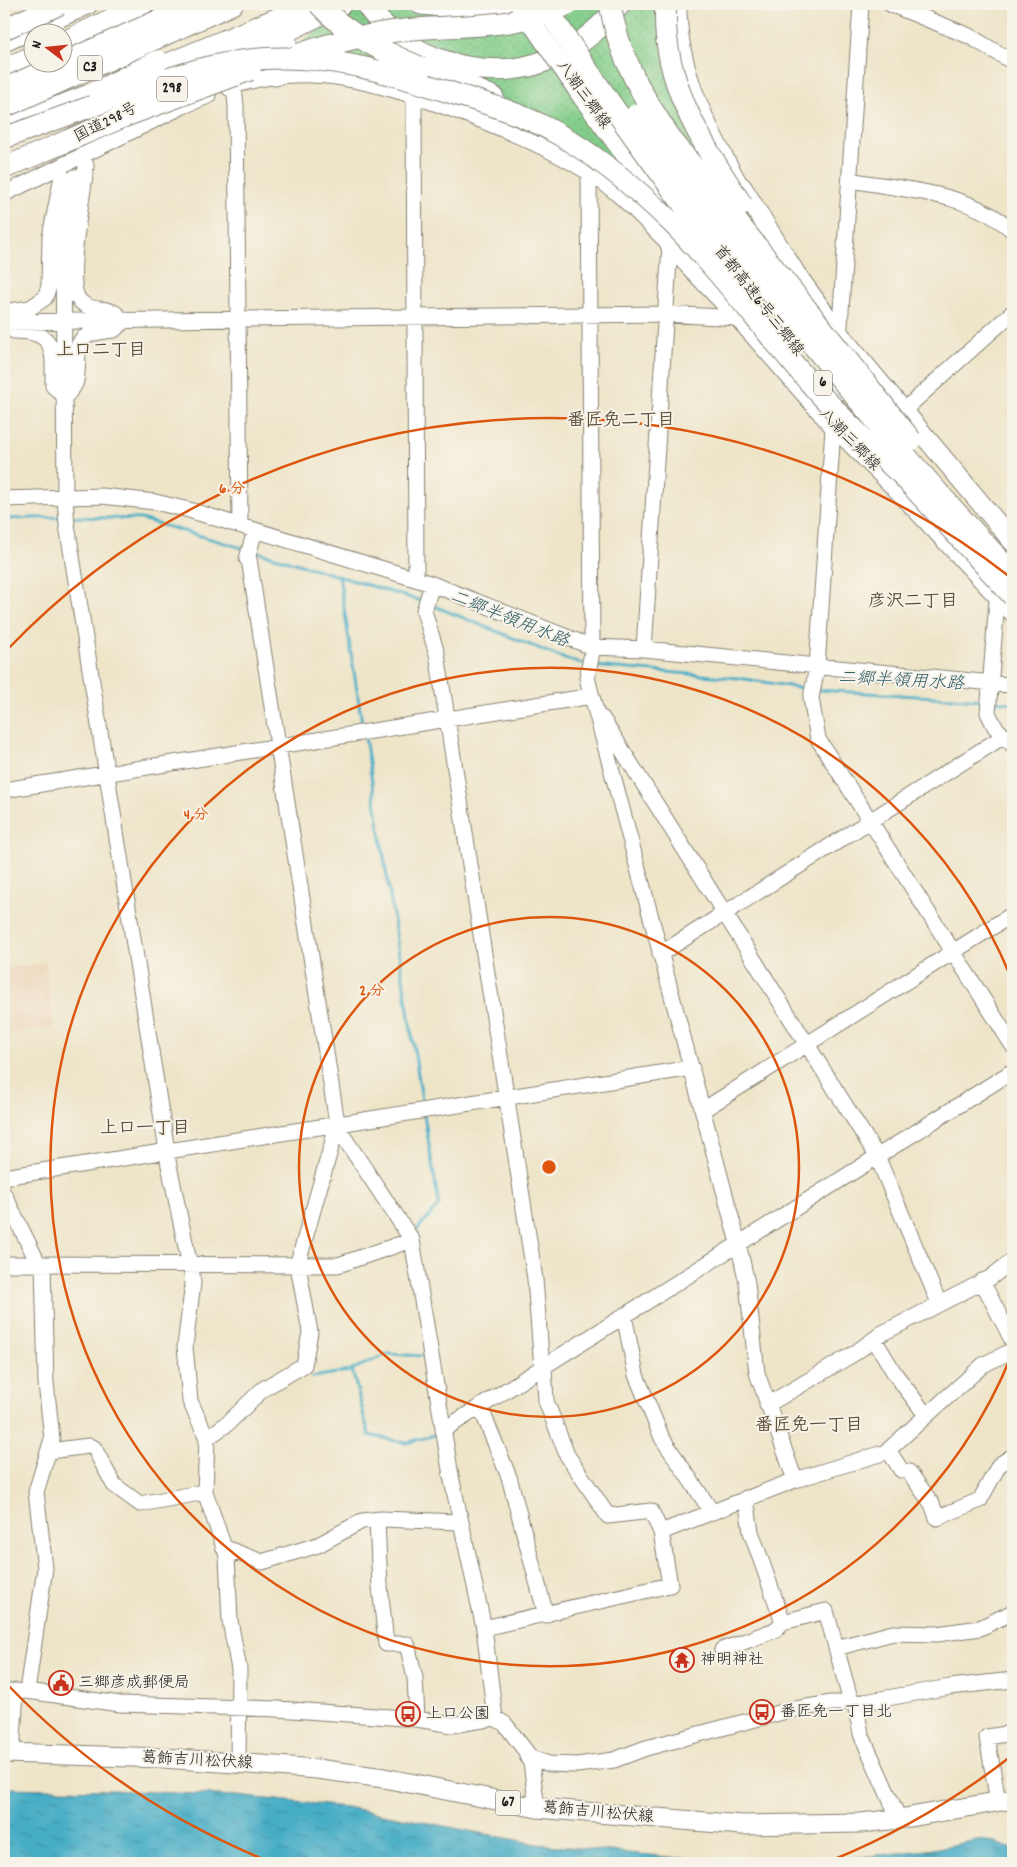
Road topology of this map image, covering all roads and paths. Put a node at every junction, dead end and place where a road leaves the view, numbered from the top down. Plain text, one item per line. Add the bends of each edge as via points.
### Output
1 (38, 4) edge
2 (60, 4) edge
3 (87, 4) edge
4 (125, 4) edge
5 (143, 4) edge
6 (195, 4) edge
7 (232, 4) edge
8 (291, 4) edge
9 (341, 4) edge
10 (366, 4) edge
11 (422, 4) edge
12 (519, 4) edge
13 (545, 4) edge
14 (560, 4) edge
15 (568, 4) edge
16 (610, 4) edge
17 (620, 4) edge
18 (666, 4) edge
19 (679, 4) edge
20 (861, 4) edge
21 (890, 4) edge
22 (315, 8) edge
23 (4, 19) edge
24 (174, 22) junction
25 (72, 26) edge
26 (4, 29) edge
27 (72, 38) edge
28 (4, 41) edge
29 (22, 48) edge
30 (4, 56) edge
31 (22, 61) edge
32 (1013, 62) edge
33 (4, 69) edge
34 (275, 75) junction
35 (234, 86) junction
36 (4, 89) edge
37 (414, 96) junction
38 (4, 107) edge
39 (529, 120) junction
40 (4, 128) edge
41 (4, 137) edge
42 (654, 153) junction
43 (82, 155) junction
44 (4, 168) edge
45 (58, 168) junction
46 (589, 173) junction
47 (4, 175) edge
48 (75, 177) tunnel mouth
49 (850, 180) junction
50 (650, 185) junction
51 (742, 187) junction
52 (4, 194) edge
53 (1013, 231) edge
54 (670, 245) junction
55 (802, 301) junction
56 (4, 312) edge
57 (1013, 312) edge
58 (664, 314) junction
59 (590, 316) junction
60 (414, 318) junction
61 (739, 318) junction
62 (237, 319) junction
63 (124, 321) junction
64 (4, 322) edge
65 (62, 322) junction
66 (4, 328) edge
67 (840, 335) junction
68 (65, 398) junction
69 (903, 410) junction
70 (832, 424) junction
71 (897, 471) junction
72 (65, 496) junction
73 (4, 499) edge
74 (240, 525) junction
75 (1000, 526) junction
76 (255, 530) junction
77 (1013, 542) edge
78 (958, 553) junction
79 (1013, 561) edge
80 (1013, 574) edge
81 (416, 579) junction
82 (432, 584) junction
83 (1006, 596) edge
84 (1013, 612) edge
85 (593, 647) junction
86 (644, 649) junction
87 (817, 667) junction
88 (991, 683) junction
89 (1013, 685) edge
90 (592, 699) junction
91 (447, 719) junction
92 (1009, 741) edge
93 (279, 746) junction
94 (107, 774) junction
95 (4, 790) edge
96 (869, 820) junction
97 (724, 912) junction
98 (1013, 914) edge
99 (953, 953) junction
100 (660, 954) junction
101 (807, 1044) junction
102 (1013, 1046) edge
103 (692, 1068) junction
104 (1013, 1071) edge
105 (507, 1097) junction
106 (703, 1110) junction
107 (338, 1124) junction
108 (166, 1151) junction
109 (877, 1156) junction
110 (4, 1177) edge
111 (4, 1194) edge
112 (412, 1240) junction
113 (738, 1243) junction
114 (1013, 1260) edge
115 (4, 1264) edge
116 (41, 1265) junction
117 (190, 1266) junction
118 (298, 1266) junction
119 (982, 1281) junction
120 (938, 1303) junction
121 (624, 1315) junction
122 (874, 1339) junction
123 (1013, 1342) edge
124 (1013, 1350) edge
125 (543, 1367) junction
126 (767, 1405) junction
127 (480, 1406) junction
128 (926, 1416) junction
129 (443, 1430) junction
130 (207, 1438) junction
131 (48, 1450) junction
132 (889, 1451) junction
133 (1013, 1456) edge
134 (795, 1480) junction
135 (205, 1492) junction
136 (746, 1498) junction
137 (712, 1512) junction
138 (377, 1520) junction
139 (460, 1522) junction
140 (661, 1532) junction
141 (223, 1547) junction
142 (1013, 1612) edge
143 (546, 1615) junction
144 (783, 1622) junction
145 (484, 1628) junction
146 (836, 1648) junction
147 (722, 1650) dead end
148 (1013, 1680) edge
149 (16, 1691) edge
150 (853, 1702) junction
151 (240, 1707) junction
152 (495, 1718) junction
153 (417, 1719) junction
154 (1013, 1733) edge
155 (8, 1753) edge
156 (527, 1756) junction
157 (238, 1763) junction
158 (1006, 1800) edge
159 (537, 1808) junction
160 (899, 1819) junction

1 - 23 street
2 - 26 highway, bridge
3 - 28 highway
4 - 25 highway
5 - 27 highway
6 - 24 highway, C3
7 - 24 highway, C3
8 - 41 highway, bridge via 235,22
9 - 22 highway, 国道298号 / 298
10 - 17 highway, bridge via 384,25 414,48 449,62 488,69 526,66 560,55 592,34
11 - 13 highway, bridge via 496,11
12 - 50 main road, 八潮三郷線, bridge via 583,98
13 - 42 highway, 6, bridge via 587,71
14 - 42 highway, 6, bridge
15 - 44 highway, bridge via 508,23 406,30 346,40 227,78 123,117
16 - 55 highway, bridge via 615,34 623,55 656,116
18 - 55 highway, bridge via 672,66 690,118 721,174
19 - 51 street via 684,60 695,95 712,134
20 - 49 street
21 - 32 street via 969,36
22 - 34 highway via 287,41
22 - 39 highway, bridge via 380,50 508,104
22 - 40 highway
22 - 47 highway, 国道298号 / 298
24 - 36 highway, C3, bridge
24 - 38 highway, C3, bridge
29 - 30 highway
31 - 33 highway
34 - 35 street
34 - 37 street via 316,74 367,82
35 - 43 street via 181,107
35 - 62 street
37 - 46 street via 496,126
37 - 60 street
39 - 41 highway, bridge via 374,69 322,59 276,58 244,60 188,73
39 - 71 highway, bridge via 587,153 670,221 812,386
42 - 71 highway, 首都高速6号三郷線 / 6, bridge via 745,288
42 - 80 highway, 首都高速6号三郷線 / 6, bridge via 849,390
43 - 45 street
43 - 63 street via 86,165 76,235 76,296 86,306 114,312
45 - 52 street
45 - 56 street via 62,176 50,237 49,286 45,298 30,308
46 - 54 street via 620,196
46 - 59 street
48 - 65 street via 63,238
49 - 53 street via 963,202 993,216
49 - 67 street
50 - 51 main road, 八潮三郷線 via 670,204 680,206 690,204 722,185
50 - 54 main road, 八潮三郷線
51 - 67 main road via 796,274
54 - 58 street
54 - 61 main road, 八潮三郷線
55 - 79 highway, bridge via 936,472
57 - 69 street
58 - 59 street
58 - 61 street
58 - 86 street
59 - 60 street
59 - 85 street
60 - 62 street
60 - 81 street
61 - 70 main road, 八潮三郷線
62 - 63 street
62 - 74 street
63 - 65 street
63 - 68 street via 114,330 93,332 83,337 77,348 76,383
64 - 65 street
65 - 68 street
66 - 68 street via 8,331 33,331 44,337 53,357 53,386
67 - 69 main road
67 - 70 street
68 - 72 street
69 - 75 main road
69 - 78 street via 894,425 895,433 952,500 957,511
70 - 78 main road, 八潮三郷線
70 - 87 street
71 - 83 highway, 首都高速6号三郷線 / 6, bridge
72 - 73 street
72 - 74 street via 155,502
72 - 94 street
74 - 76 street
75 - 77 main road
75 - 83 street
76 - 81 street
76 - 93 street via 248,559
78 - 83 main road, 八潮三郷線
81 - 82 street
82 - 85 street
82 - 91 street via 424,611 437,654
83 - 84 main road, 八潮三郷線
83 - 88 street
85 - 86 street
85 - 90 street via 587,674
86 - 87 street
87 - 88 street
87 - 96 street via 812,695 818,739
88 - 89 street
88 - 92 street via 988,713
90 - 91 street
90 - 97 street
90 - 100 street
91 - 93 street
91 - 105 street
92 - 96 street
93 - 94 street
93 - 107 street
94 - 95 street
94 - 108 street
96 - 97 street
96 - 99 street
97 - 100 street
97 - 101 street
98 - 99 street
99 - 101 street
99 - 102 street
100 - 103 street
101 - 106 street
101 - 109 street
103 - 105 street
103 - 106 street
104 - 109 street
105 - 107 street
105 - 125 street via 536,1279
106 - 113 street
107 - 108 street
107 - 112 street
107 - 118 street
108 - 110 street
108 - 117 street
109 - 113 street
109 - 120 street
111 - 116 street
112 - 118 street via 338,1265
112 - 129 street
113 - 121 street
113 - 126 street via 747,1283 757,1374
114 - 119 street
115 - 116 street
116 - 117 street
116 - 131 street via 52,1439
117 - 118 street
117 - 130 street via 194,1283 185,1346 190,1401
118 - 130 street via 310,1332 304,1365 263,1389 227,1424
119 - 120 street
119 - 123 street
120 - 122 street
121 - 125 street
121 - 137 street via 632,1361 662,1438
122 - 126 street
122 - 128 street
124 - 128 street via 983,1365
125 - 127 street
125 - 140 street via 546,1401 567,1455 608,1516 651,1511
126 - 134 street
127 - 129 street
127 - 143 street via 509,1477
128 - 132 street
129 - 139 street
130 - 135 street
131 - 135 street via 94,1448 114,1484 140,1504
131 - 149 street via 36,1492 45,1568
132 - 133 street via 901,1470 909,1472 932,1504 937,1518 980,1500 999,1465
132 - 134 street
134 - 136 street
135 - 141 street
136 - 137 street
136 - 144 street via 751,1532
137 - 140 street
138 - 139 street
138 - 141 street via 362,1521 328,1541 270,1561 262,1562
138 - 153 street via 386,1644 407,1644 415,1678
139 - 145 street
140 - 143 street via 670,1585
141 - 151 street via 227,1556 230,1620 239,1669
142 - 146 street via 980,1628 937,1634 892,1633
143 - 145 street
144 - 146 street via 826,1611
144 - 147 street via 779,1628
145 - 152 street
146 - 150 street
148 - 150 street
149 - 151 street via 120,1704
149 - 155 street
150 - 156 street via 790,1710 646,1748 608,1762 549,1764
150 - 160 street via 861,1734
151 - 153 street
151 - 157 street
152 - 153 street via 452,1725
152 - 156 street via 505,1724
154 - 158 street via 987,1738
155 - 157 main road, 葛飾吉川松伏線 / 67
156 - 159 street via 531,1763
157 - 159 main road, 葛飾吉川松伏線 / 67 via 376,1777
158 - 160 main road, 葛飾吉川松伏線 / 67
159 - 160 main road, 葛飾吉川松伏線 / 67 via 742,1825

